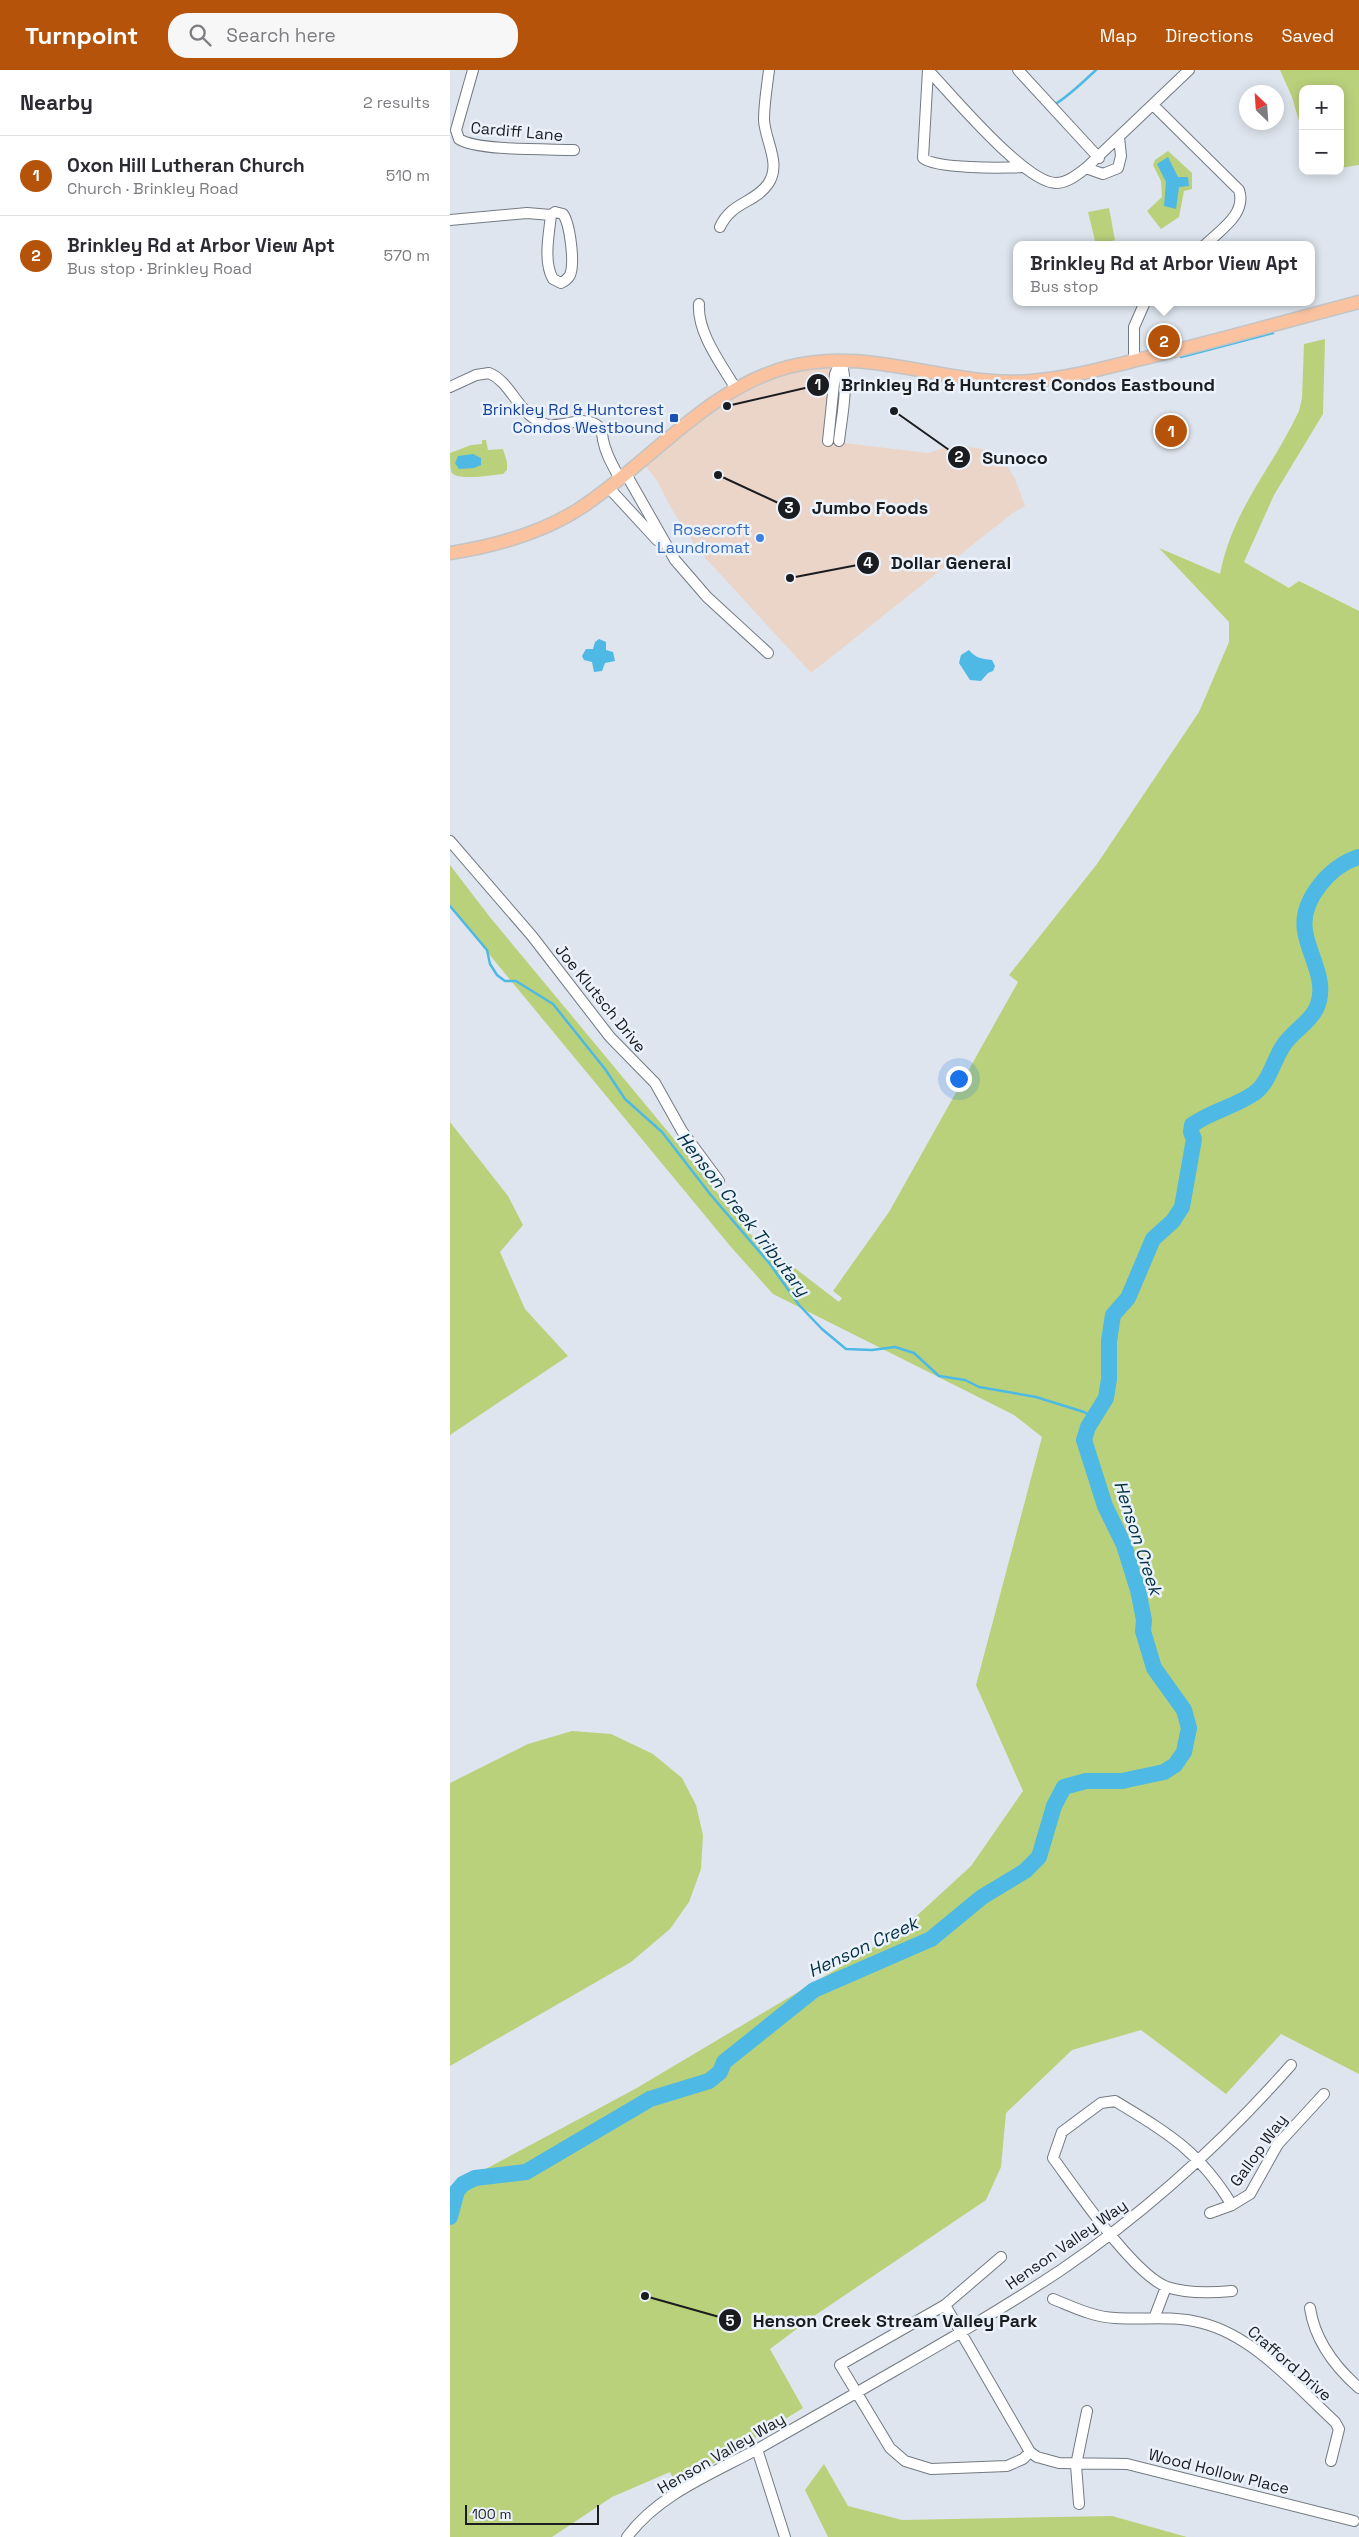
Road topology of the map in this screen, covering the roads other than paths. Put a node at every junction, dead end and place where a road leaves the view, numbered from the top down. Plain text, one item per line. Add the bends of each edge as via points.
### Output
1 (474, 70) edge
2 (769, 70) edge
3 (928, 70) edge
4 (1018, 70) edge
5 (1189, 70) edge
6 (1153, 105) junction
7 (1119, 137) junction
8 (574, 150) dead end
9 (1099, 158) junction
10 (1022, 167) junction
11 (1086, 168) junction
12 (551, 215) junction
13 (450, 220) edge
14 (720, 227) dead end
15 (1209, 241) edge
16 (1359, 302) edge
17 (699, 304) dead end
18 (1143, 306) edge
19 (841, 361) junction
20 (1134, 361) junction
21 (450, 387) edge
22 (736, 389) junction
23 (834, 441) dead end
24 (623, 476) junction
25 (609, 488) junction
26 (667, 549) junction
27 (450, 553) edge
28 (768, 653) dead end
29 (450, 841) edge
30 (719, 1181) dead end
31 (1291, 2065) dead end
32 (1324, 2094) dead end
33 (1198, 2160) junction
34 (1232, 2205) junction
35 (1210, 2213) dead end
36 (1110, 2234) junction
37 (1001, 2257) dead end
38 (1166, 2286) junction
39 (1232, 2291) dead end
40 (1053, 2299) dead end
41 (945, 2305) junction
42 (1310, 2308) dead end
43 (1155, 2316) junction
44 (961, 2331) junction
45 (1359, 2388) edge
46 (856, 2392) junction
47 (1087, 2411) dead end
48 (757, 2450) junction
49 (1030, 2452) junction
50 (1331, 2461) dead end
51 (1076, 2465) junction
52 (1079, 2504) dead end
53 (1354, 2521) dead end
54 (627, 2537) edge
55 (785, 2537) edge

1 - 8 street, Cardiff Lane via 456,130 459,139 468,144 486,146
2 - 14 street via 764,122 773,162 772,175 764,189 730,211
3 - 10 street
3 - 10 street via 923,158 940,164
4 - 9 street
5 - 6 street
6 - 7 street
6 - 15 street via 1239,190 1241,204 1238,212
7 - 9 street
7 - 11 street via 1122,156 1118,168 1103,174
9 - 11 street
10 - 11 street via 1055,183 1072,178
12 - 12 street via 555,212 564,214 570,233 571,270 567,280 561,283 553,279 549,270
12 - 13 street via 527,213
16 - 20 main road
17 - 22 street via 706,335
18 - 20 street via 1134,327
19 - 20 main road via 881,362 996,382 1049,379
19 - 22 main road via 789,367
19 - 23 street via 846,389
21 - 24 street via 489,373 502,382 526,414 543,424 596,424 601,429 607,456
22 - 24 main road
24 - 25 main road
24 - 26 street
25 - 26 street
25 - 27 main road via 569,515 533,532 491,546
26 - 28 street via 707,597
29 - 30 street, Joe Klutsch Drive via 532,936 610,1037 655,1083 682,1131
31 - 33 street, Henson Valley Way
32 - 34 street, Gallop Way via 1278,2144 1250,2194
33 - 34 street
33 - 36 street, Henson Valley Way
33 - 36 street via 1173,2136 1115,2101 1101,2103 1062,2132 1053,2158
34 - 35 street, Gallop Way
36 - 38 street via 1140,2268
36 - 44 street, Henson Valley Way via 1024,2294
37 - 41 street
38 - 39 street via 1188,2292
38 - 43 street
40 - 43 street, Crafford Drive via 1101,2316
41 - 44 street
41 - 46 street via 840,2365
42 - 45 street via 1315,2333 1334,2362
43 - 50 street, Crafford Drive via 1217,2327 1256,2349 1335,2422 1339,2429
44 - 46 street, Henson Valley Way
44 - 49 street
46 - 48 street, Henson Valley Way
46 - 49 street via 890,2448 914,2465 931,2469 1007,2466
47 - 51 street
48 - 54 street, Henson Valley Way via 672,2496 641,2520
48 - 55 street
49 - 51 street, Wood Hollow Place via 1051,2462
51 - 52 street
51 - 53 street, Wood Hollow Place via 1127,2464

